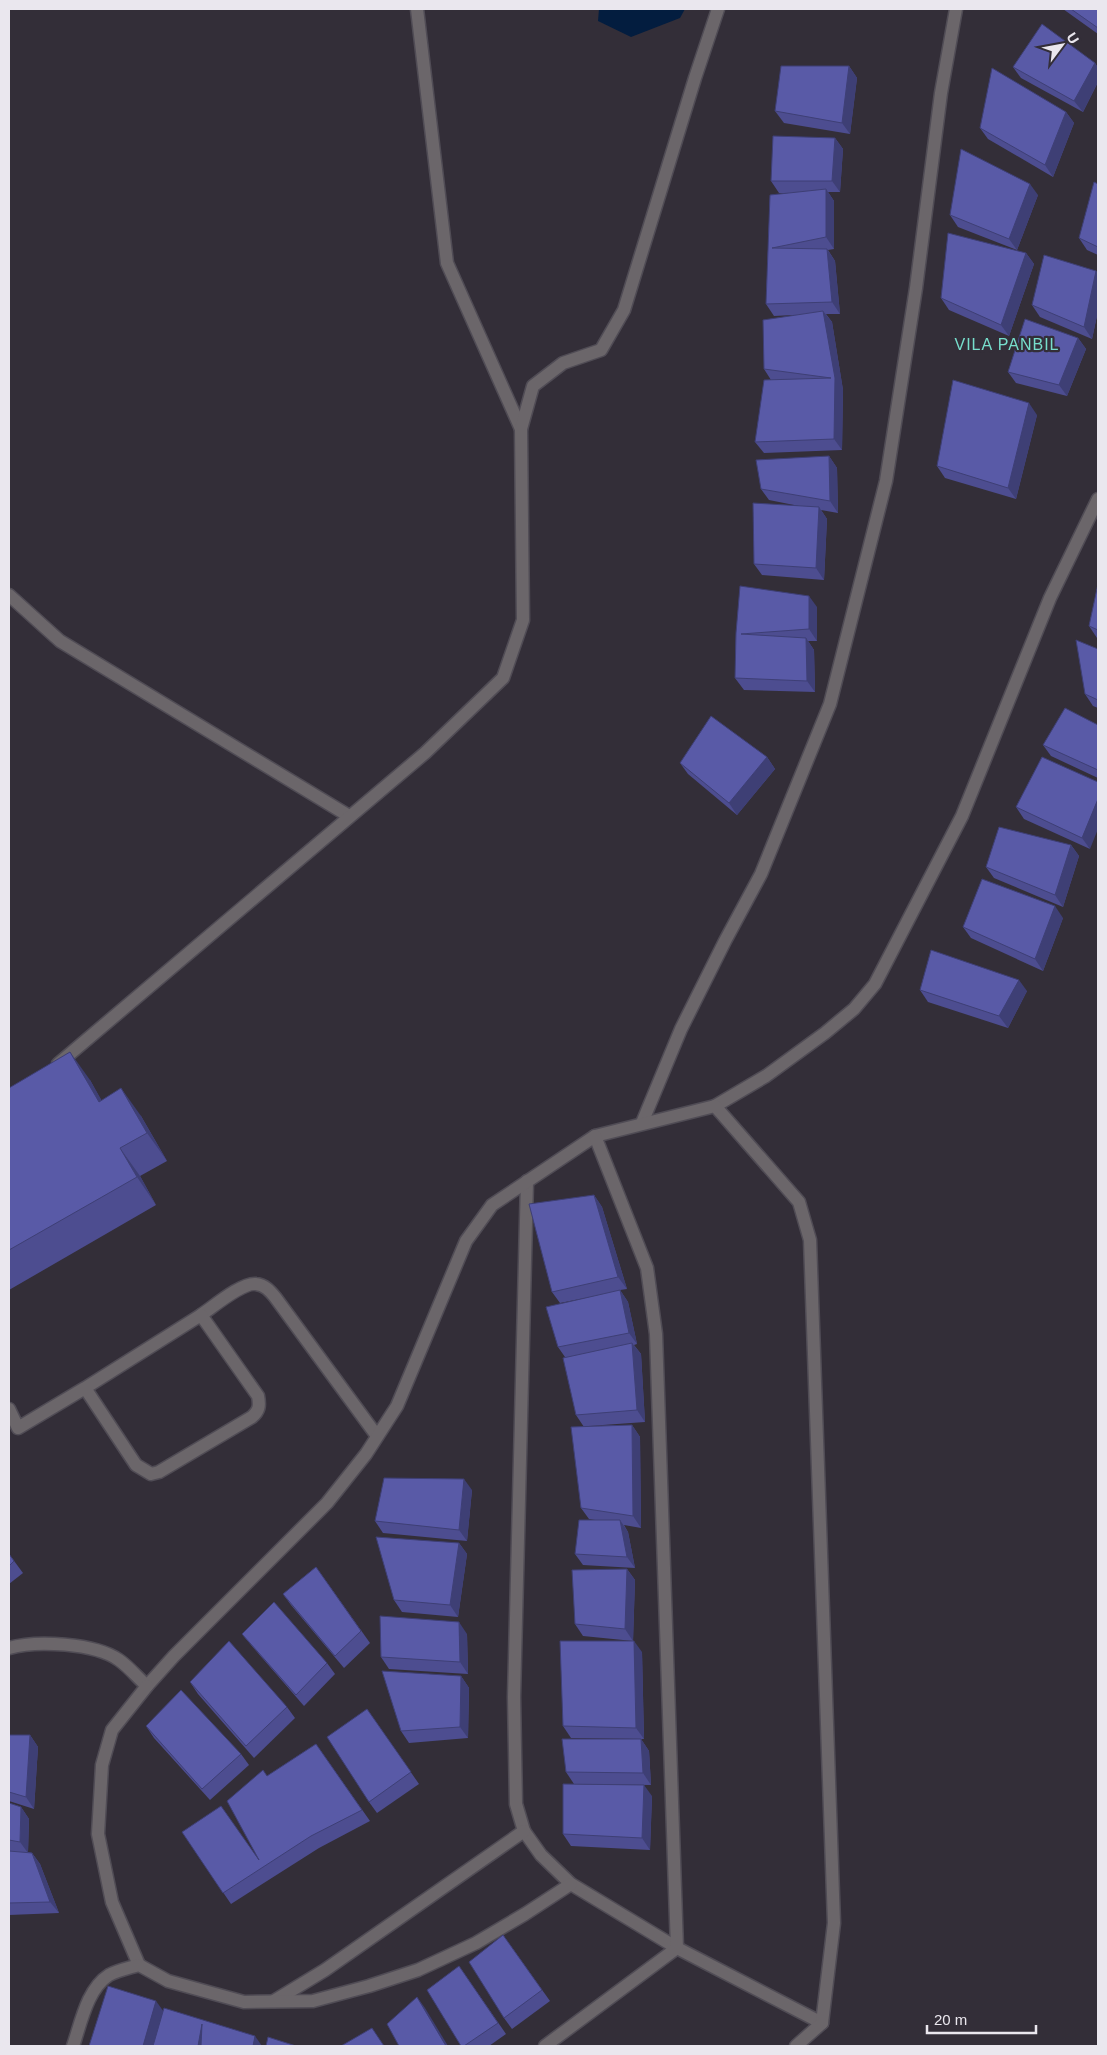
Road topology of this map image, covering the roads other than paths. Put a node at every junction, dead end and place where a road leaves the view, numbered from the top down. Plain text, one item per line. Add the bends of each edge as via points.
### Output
1 (418, 9) edge
2 (718, 9) edge
3 (956, 9) edge
4 (521, 429) junction
5 (1098, 499) edge
6 (9, 595) edge
7 (349, 816) junction
8 (50, 1071) edge
9 (715, 1106) junction
10 (642, 1124) junction
11 (595, 1136) junction
12 (527, 1181) junction
13 (201, 1316) junction
14 (85, 1388) junction
15 (9, 1410) edge
16 (378, 1436) junction
17 (9, 1648) edge
18 (148, 1686) junction
19 (524, 1831) junction
20 (571, 1884) junction
21 (677, 1948) junction
22 (139, 1966) junction
23 (273, 2002) junction
24 (822, 2023) junction
25 (73, 2046) edge
26 (545, 2046) edge
27 (796, 2046) edge

1 - 4 street via 447,263
2 - 4 street via 624,310 601,350 563,363 533,386
3 - 10 street via 941,93 916,288 886,481 830,704 761,874 681,1029
4 - 7 street via 523,620 502,678 425,753
5 - 9 street via 1050,598 962,816 875,984 854,1009 825,1033 766,1076
6 - 7 street via 60,641
7 - 8 street
9 - 10 street
9 - 24 street via 799,1202 810,1240 834,1923
10 - 11 street
11 - 12 street
11 - 21 street via 647,1268 656,1334
12 - 16 street via 492,1205 466,1242 396,1406
12 - 19 street via 514,1697 516,1804
13 - 14 street
13 - 14 street via 258,1396 260,1406 252,1417 151,1474 136,1465
13 - 16 street via 243,1286 254,1283 265,1287
14 - 15 street via 18,1428
16 - 18 street via 327,1503
17 - 18 street via 21,1645 83,1646 118,1659
18 - 22 street via 112,1730 102,1766 98,1834 112,1902
19 - 20 street via 541,1855
19 - 23 street via 325,1970
20 - 21 street
20 - 23 street via 476,1943 418,1970 313,2001
21 - 24 street
21 - 26 street
22 - 23 street via 168,1981 223,1998
22 - 25 street via 119,1970 100,1984 91,1996
24 - 27 street

